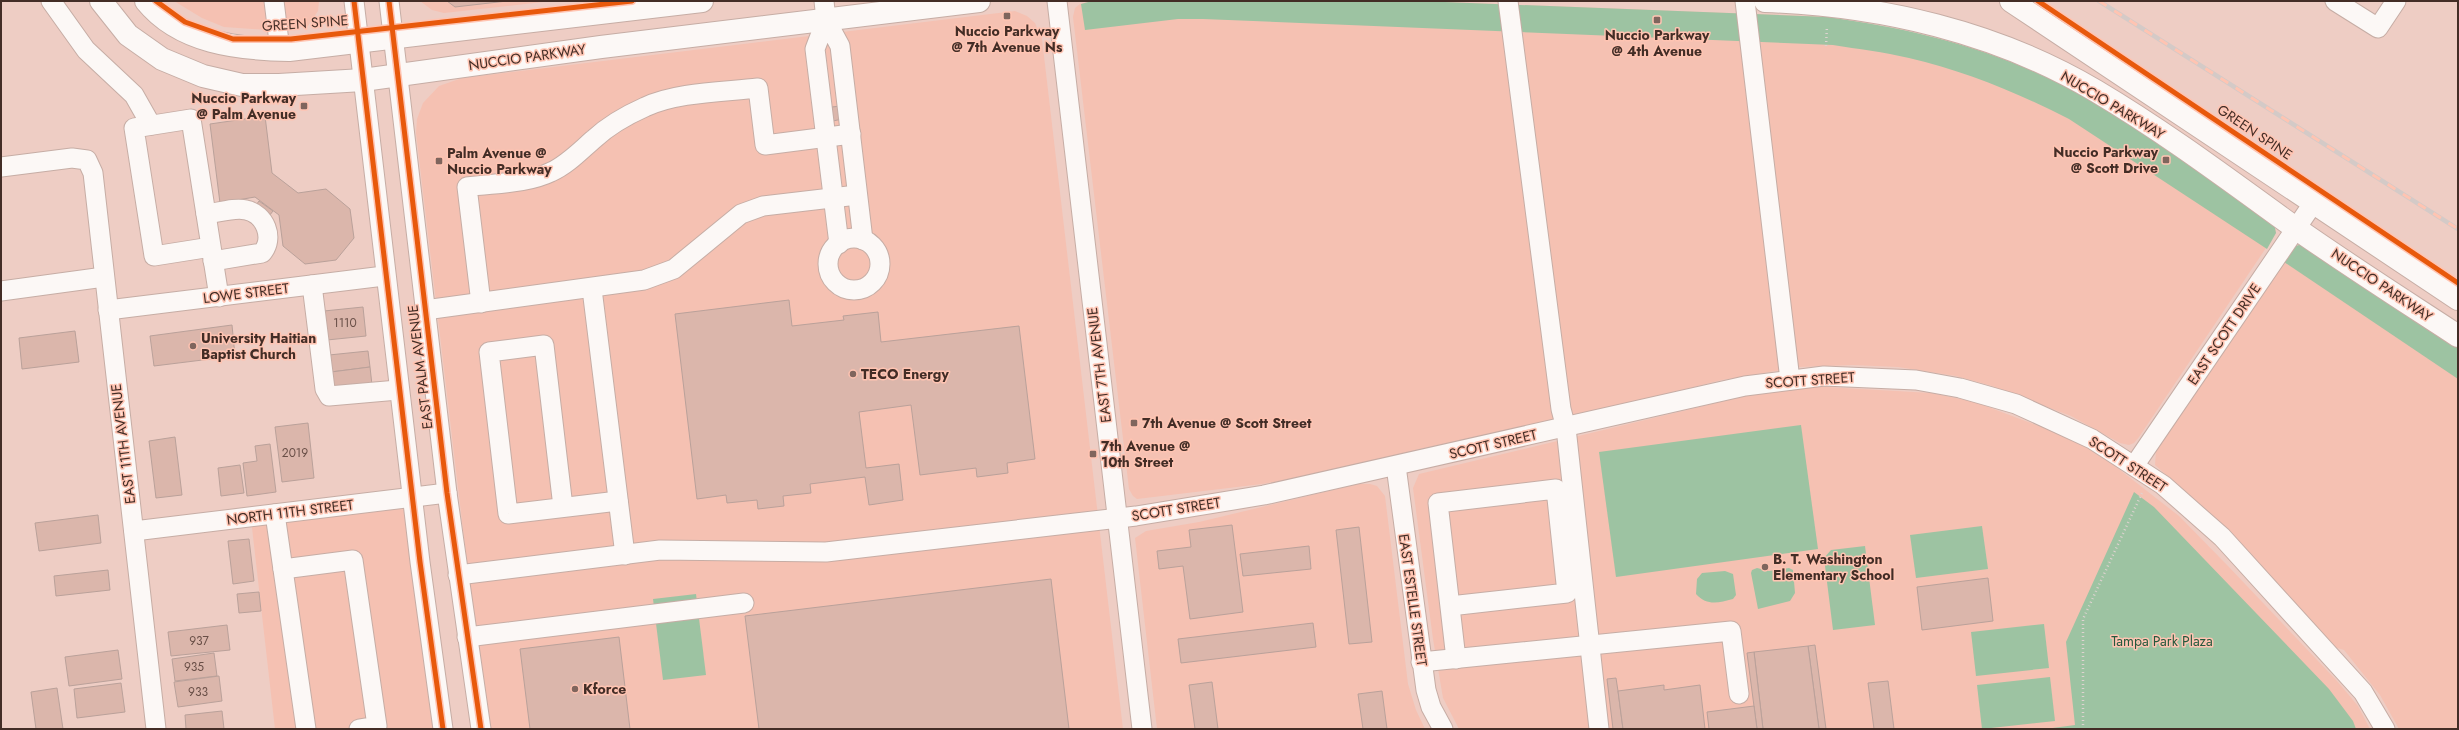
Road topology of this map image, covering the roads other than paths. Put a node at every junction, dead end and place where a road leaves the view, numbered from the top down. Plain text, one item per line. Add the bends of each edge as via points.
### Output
1 (51, 1) edge
2 (101, 1) edge
3 (146, 1) edge
4 (274, 1) edge
5 (354, 1) edge
6 (389, 1) edge
7 (702, 1) edge
8 (979, 1) edge
9 (1057, 1) edge
10 (1508, 1) edge
11 (1745, 1) edge
12 (1765, 1) edge
13 (2011, 1) edge
14 (2335, 1) edge
15 (2396, 1) edge
16 (597, 8) edge
17 (825, 10) edge
18 (394, 38) junction
19 (358, 43) junction
20 (280, 50) junction
21 (843, 70) junction
22 (818, 73) junction
23 (399, 75) junction
24 (363, 80) junction
25 (151, 125) junction
26 (851, 134) junction
27 (826, 137) junction
28 (1, 167) edge
29 (858, 195) junction
30 (833, 198) junction
31 (2314, 202) junction
32 (206, 214) junction
33 (2296, 228) junction
34 (863, 240) junction
35 (839, 244) junction
36 (212, 254) junction
37 (384, 276) junction
38 (104, 277) junction
39 (312, 285) junction
40 (592, 289) junction
41 (1, 291) edge
42 (219, 296) junction
43 (2458, 299) edge
44 (481, 303) junction
45 (108, 310) junction
46 (425, 310) junction
47 (2458, 336) edge
48 (1790, 380) junction
49 (398, 390) junction
50 (1566, 428) junction
51 (1396, 466) junction
52 (2134, 466) junction
53 (447, 493) junction
54 (412, 498) junction
55 (618, 501) junction
56 (564, 507) junction
57 (275, 514) junction
58 (1116, 518) junction
59 (134, 531) junction
60 (625, 555) junction
61 (282, 570) junction
62 (458, 575) junction
63 (744, 603) dead end
64 (1450, 606) junction
65 (467, 637) junction
66 (1590, 646) junction
67 (1456, 659) junction
68 (1421, 662) junction
69 (1739, 694) dead end
70 (156, 729) edge
71 (306, 729) edge
72 (359, 729) edge
73 (443, 729) edge
74 (481, 729) edge
75 (1142, 729) edge
76 (1443, 729) edge
77 (1599, 729) edge
78 (2385, 729) edge

1 - 25 street via 86,50 134,95
2 - 24 main road, NUCCIO PARKWAY via 128,34 162,60 203,76 242,85
3 - 20 main road via 154,11 188,35 228,44
4 - 20 street
5 - 19 street, EAST PALM AVENUE
6 - 18 street, EAST PALM AVENUE
7 - 16 main road
8 - 17 main road, NUCCIO PARKWAY
9 - 58 street, EAST 7TH AVENUE
10 - 50 street via 1560,401
11 - 48 street
12 - 33 main road, NUCCIO PARKWAY via 1891,14 1971,36 2030,58 2102,95 2198,157
13 - 31 main road, NUCCIO PARKWAY
14 - 15 street via 2378,28
16 - 18 main road
17 - 21 street via 840,46
17 - 22 street via 815,49
17 - 23 main road, NUCCIO PARKWAY via 601,47
18 - 19 main road
18 - 23 street, EAST PALM AVENUE
19 - 20 main road
19 - 24 street, EAST PALM AVENUE
21 - 22 street
21 - 26 street
22 - 27 street
23 - 24 main road, NUCCIO PARKWAY
23 - 46 street, EAST PALM AVENUE
24 - 37 street, EAST PALM AVENUE
25 - 32 street via 191,119
25 - 36 street via 134,128 154,256
26 - 27 street
26 - 29 street
27 - 30 street
27 - 44 street via 765,145 758,88 674,99 646,106 617,122 551,172 529,179 467,187
28 - 38 street, EAST 11TH AVENUE via 72,158 86,160 93,172
29 - 30 street
29 - 34 street
30 - 35 street
30 - 40 street via 763,206 736,218 674,269 644,280
31 - 33 street, EAST SCOTT DRIVE
31 - 43 main road, NUCCIO PARKWAY
32 - 36 street
32 - 36 street via 245,209 266,225 269,235 268,246 262,253
33 - 47 main road, NUCCIO PARKWAY
33 - 52 street, EAST SCOTT DRIVE
34 - 35 street via 852,238
34 - 35 street via 874,248 880,263 875,280 861,289 844,288 831,276 828,260 831,252
36 - 42 street
37 - 39 street, LOWE STREET
37 - 49 street, EAST PALM AVENUE
38 - 41 street
38 - 45 street, EAST 11TH AVENUE
39 - 42 street, LOWE STREET
39 - 49 street via 325,390 329,396
40 - 44 street
40 - 55 street
42 - 45 street, LOWE STREET
44 - 46 street
45 - 59 street, EAST 11TH AVENUE
46 - 53 street, EAST PALM AVENUE
48 - 50 street, SCOTT STREET via 1745,386
48 - 52 street, SCOTT STREET via 1824,376 1869,376 1916,380 1960,388 2016,404 2054,420 2092,439
49 - 54 street, EAST PALM AVENUE
50 - 51 street, SCOTT STREET
50 - 66 street
51 - 58 street, SCOTT STREET via 1264,495
51 - 68 street, EAST ESTELLE STREET
52 - 78 street, SCOTT STREET via 2163,485 2222,537 2363,692
53 - 54 street, NORTH 11TH STREET
53 - 62 street, EAST PALM AVENUE
54 - 57 street, NORTH 11TH STREET
54 - 73 street, EAST PALM AVENUE
55 - 56 street
55 - 60 street
56 - 56 street via 508,514 489,352 544,345
57 - 59 street, NORTH 11TH STREET
57 - 61 street
58 - 60 street, SCOTT STREET via 826,552 660,550
58 - 75 street, EAST 7TH AVENUE
59 - 70 street, EAST 11TH AVENUE
60 - 62 street, SCOTT STREET
61 - 71 street
61 - 72 street via 353,560 377,726
62 - 65 street, EAST PALM AVENUE
63 - 65 street
64 - 64 street via 1438,503 1556,489 1567,593
64 - 67 street
65 - 74 street, EAST PALM AVENUE
66 - 67 street
66 - 69 street via 1731,631
66 - 77 street
67 - 68 street
68 - 76 street, EAST ESTELLE STREET via 1431,707

